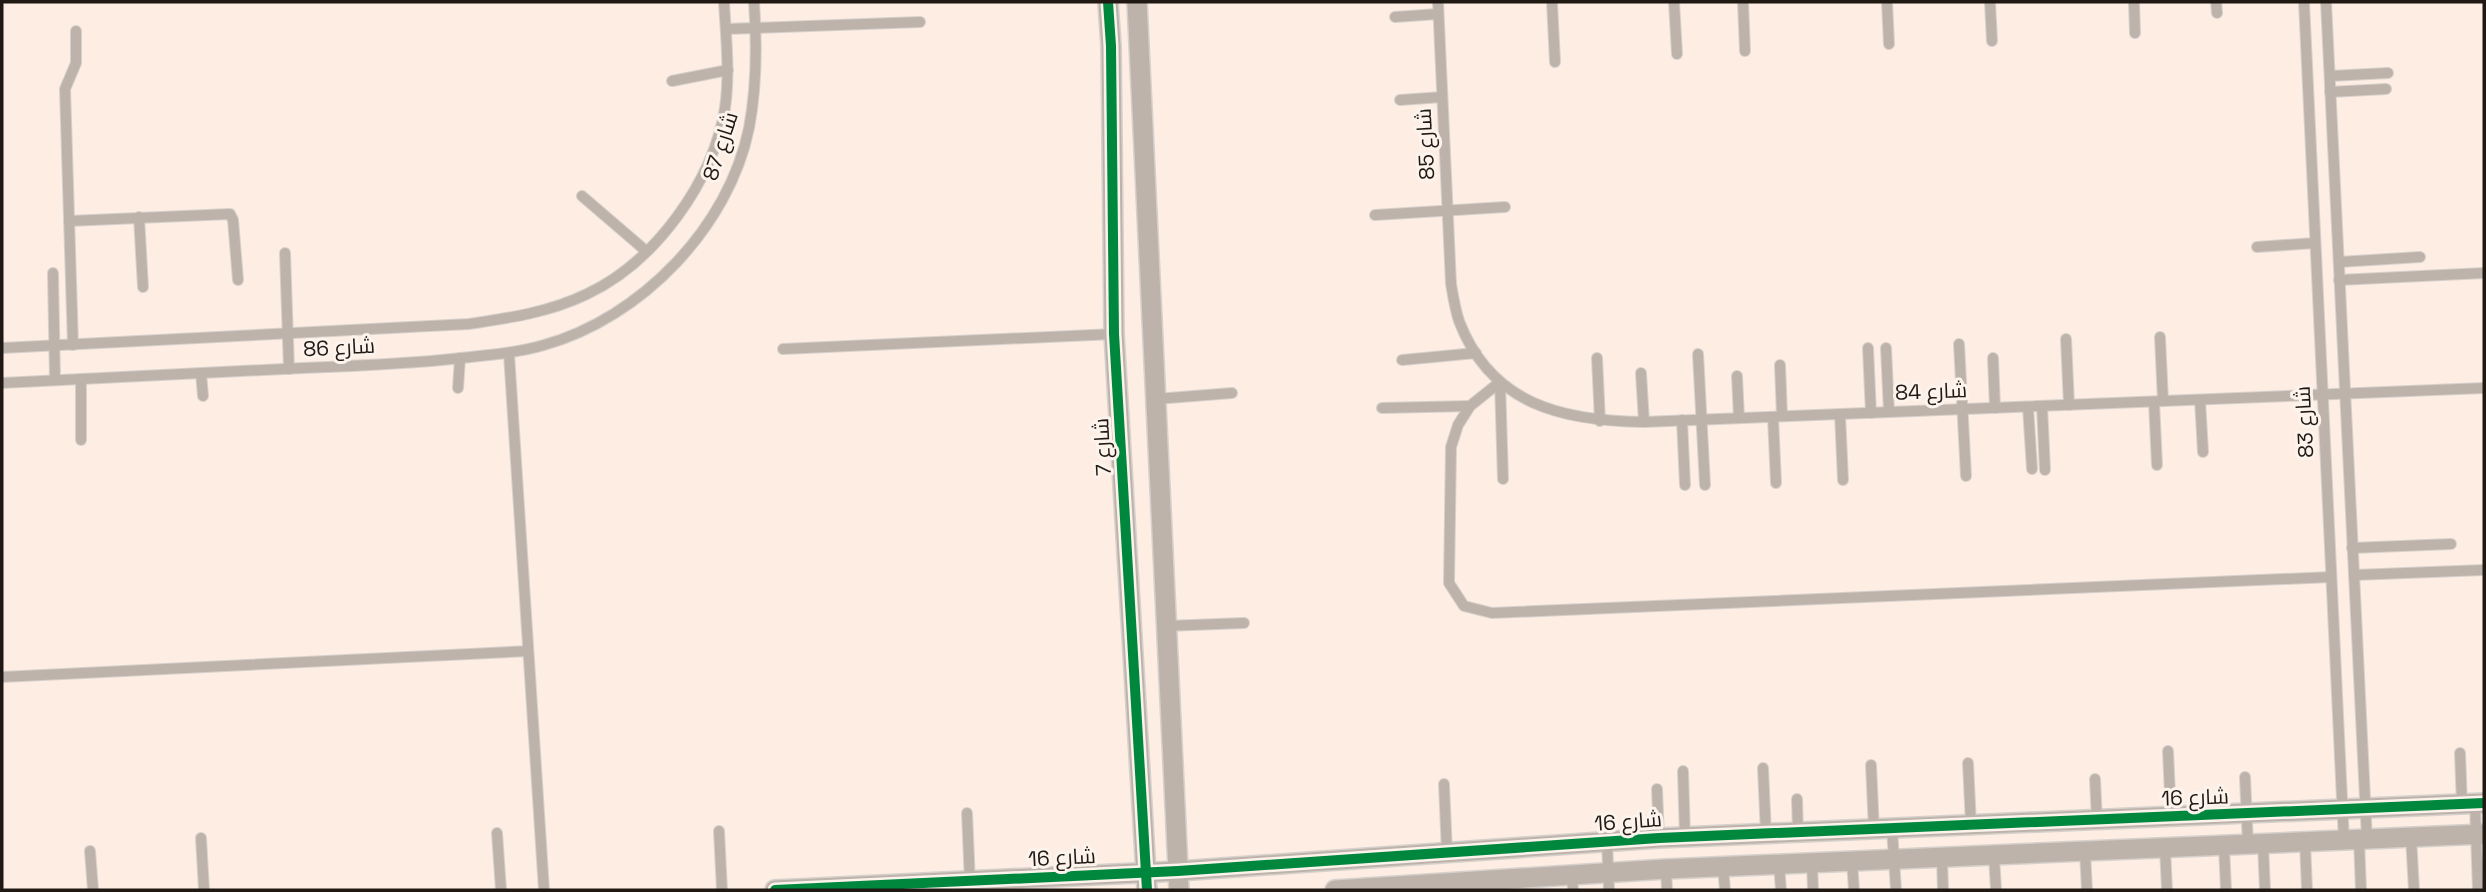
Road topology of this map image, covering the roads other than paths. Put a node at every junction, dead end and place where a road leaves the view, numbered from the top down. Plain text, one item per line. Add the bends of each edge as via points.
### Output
1 (724, 2) edge
2 (754, 2) edge
3 (1108, 2) edge
4 (1137, 2) edge
5 (1438, 2) edge
6 (1443, 2) edge
7 (1552, 2) edge
8 (1674, 2) edge
9 (1743, 2) edge
10 (1887, 2) edge
11 (1990, 2) edge
12 (2134, 2) edge
13 (2304, 2) edge
14 (2326, 2) edge
15 (1438, 14) junction
16 (1395, 17) dead end
17 (920, 22) dead end
18 (756, 28) junction
19 (726, 29) junction
20 (76, 32) dead end
21 (2135, 33) dead end
22 (1992, 41) dead end
23 (1889, 44) dead end
24 (1745, 51) dead end
25 (1676, 54) dead end
26 (1555, 62) dead end
27 (728, 70) junction
28 (2388, 73) dead end
29 (2330, 76) junction
30 (672, 81) dead end
31 (2386, 89) dead end
32 (2330, 92) junction
33 (1442, 97) junction
34 (1400, 100) dead end
35 (582, 196) dead end
36 (1505, 206) dead end
37 (1447, 210) junction
38 (1375, 215) dead end
39 (139, 217) junction
40 (69, 220) junction
41 (2315, 243) junction
42 (2257, 247) dead end
43 (646, 251) junction
44 (285, 253) dead end
45 (2420, 257) dead end
46 (638, 261) joint
47 (2339, 262) junction
48 (53, 272) dead end
49 (2484, 273) edge
50 (659, 279) joint
51 (239, 280) dead end
52 (2339, 280) junction
53 (1451, 284) joint
54 (143, 287) dead end
55 (288, 334) junction
56 (1114, 334) junction
57 (2160, 337) dead end
58 (2066, 339) dead end
59 (1959, 344) dead end
60 (73, 345) junction
61 (54, 346) junction
62 (2, 348) edge
63 (1868, 348) dead end
64 (1886, 348) dead end
65 (783, 349) dead end
66 (1476, 353) junction
67 (509, 354) junction
68 (1698, 355) dead end
69 (460, 358) junction
70 (1597, 358) dead end
71 (1993, 358) dead end
72 (1402, 360) dead end
73 (1780, 365) dead end
74 (289, 369) junction
75 (201, 373) junction
76 (1641, 373) dead end
77 (1737, 376) dead end
78 (81, 379) junction
79 (55, 380) junction
80 (1500, 382) junction
81 (2, 383) edge
82 (458, 388) dead end
83 (2484, 388) edge
84 (1232, 393) dead end
85 (2345, 394) junction
86 (2322, 395) junction
87 (203, 396) dead end
88 (1156, 399) junction
89 (2200, 400) junction
90 (2159, 402) junction
91 (2069, 405) junction
92 (1470, 406) junction
93 (2042, 406) junction
94 (2028, 407) junction
95 (1381, 408) dead end
96 (1995, 408) junction
97 (1962, 410) junction
98 (1889, 412) junction
99 (1871, 413) junction
100 (1840, 414) junction
101 (1778, 417) junction
102 (1739, 418) junction
103 (1702, 420) junction
104 (1600, 421) junction
105 (1682, 421) junction
106 (1644, 422) junction
107 (81, 440) dead end
108 (2203, 452) dead end
109 (2157, 465) dead end
110 (2032, 469) dead end
111 (2045, 470) dead end
112 (1966, 476) dead end
113 (1503, 479) dead end
114 (1843, 480) dead end
115 (1776, 483) dead end
116 (1685, 485) dead end
117 (1705, 485) dead end
118 (2451, 544) dead end
119 (2353, 548) junction
120 (2484, 570) edge
121 (2354, 575) junction
122 (2331, 577) junction
123 (1244, 623) dead end
124 (1166, 626) junction
125 (528, 651) junction
126 (2, 677) edge
127 (2168, 751) dead end
128 (2460, 753) dead end
129 (1968, 763) dead end
130 (1871, 765) dead end
131 (1763, 768) dead end
132 (1683, 771) dead end
133 (2245, 777) dead end
134 (2095, 779) dead end
135 (1444, 784) dead end
136 (1657, 789) dead end
137 (1797, 799) dead end
138 (2474, 804) edge
139 (2365, 810) junction
140 (2343, 811) junction
141 (967, 813) dead end
142 (2247, 815) junction
143 (2172, 818) junction
144 (2097, 821) junction
145 (1971, 826) junction
146 (1883, 830) junction
147 (719, 831) dead end
148 (497, 833) dead end
149 (1798, 833) junction
150 (1766, 834) junction
151 (2480, 834) edge
152 (1685, 837) junction
153 (2411, 837) junction
154 (201, 838) dead end
155 (1659, 838) junction
156 (2356, 840) junction
157 (1606, 841) junction
158 (2305, 842) junction
159 (2256, 844) junction
160 (2224, 846) junction
161 (2165, 848) junction
162 (90, 851) dead end
163 (2085, 852) junction
164 (1447, 853) junction
165 (1994, 856) junction
166 (1942, 858) junction
167 (1894, 860) junction
168 (1334, 861) junction
169 (1852, 862) junction
170 (1812, 863) junction
171 (1779, 865) junction
172 (1723, 867) junction
173 (1666, 869) junction
174 (1146, 881) edge
175 (1178, 881) edge
176 (1609, 881) edge
177 (1573, 882) edge
178 (970, 886) edge
179 (1453, 886) edge
180 (900, 887) edge
181 (1370, 889) edge
182 (93, 890) edge
183 (204, 890) edge
184 (501, 890) edge
185 (544, 890) edge
186 (722, 890) edge
187 (775, 890) edge
188 (1335, 890) edge
189 (1667, 890) edge
190 (1725, 890) edge
191 (1781, 890) edge
192 (1814, 890) edge
193 (1854, 890) edge
194 (1896, 890) edge
195 (1943, 890) edge
196 (1996, 890) edge
197 (2087, 890) edge
198 (2167, 890) edge
199 (2226, 890) edge
200 (2265, 890) edge
201 (2307, 890) edge
202 (2361, 890) edge
203 (2414, 890) edge
204 (2478, 890) edge

1 - 19 lane, شارع 87
2 - 18 lane, شارع 87
3 - 56 street, شارع 7
4 - 88 street
5 - 6 lane
5 - 15 lane, شارع 85
7 - 26 lane
8 - 25 lane
9 - 24 lane
10 - 23 lane
11 - 22 lane
12 - 21 lane
13 - 41 lane, شارع 83
14 - 29 lane, شارع 83
15 - 16 lane
15 - 33 lane, شارع 85
17 - 18 lane
18 - 19 lane
18 - 50 lane, شارع 87 via 755,87 735,173 696,239
19 - 27 lane, شارع 87
20 - 40 lane via 76,63 65,89
27 - 30 lane
27 - 43 lane, شارع 87 via 715,146 700,180 682,210
28 - 29 lane
29 - 32 lane, شارع 83
31 - 32 lane
32 - 47 lane, شارع 83
33 - 34 lane
33 - 37 lane, شارع 85
35 - 43 lane
36 - 37 lane
37 - 38 lane
37 - 53 lane, شارع 85
39 - 40 lane
39 - 51 lane via 230,214
39 - 54 lane
40 - 60 lane
41 - 42 lane
41 - 86 lane, شارع 83
43 - 46 lane, شارع 87
44 - 55 lane
45 - 47 lane
46 - 55 lane, شارع 86 via 588,294 512,318 422,328
47 - 52 lane, شارع 83
48 - 61 lane
49 - 52 lane
50 - 67 lane, شارع 86 via 625,307 587,329
52 - 85 lane, شارع 83
53 - 66 lane, شارع 84 via 1459,320
55 - 60 lane, شارع 86
55 - 74 lane
56 - 65 lane
56 - 174 street, شارع 7
57 - 90 lane
58 - 91 lane
59 - 97 lane
60 - 61 lane, شارع 86
61 - 62 lane, شارع 86
61 - 79 lane
63 - 99 lane
64 - 98 lane
66 - 72 lane
66 - 80 lane, شارع 84
67 - 69 lane, شارع 86
67 - 125 lane
68 - 103 lane
69 - 74 lane, شارع 86
69 - 82 lane
70 - 104 lane
71 - 96 lane
73 - 101 lane
74 - 75 lane, شارع 86
75 - 78 lane, شارع 86
75 - 87 lane
76 - 106 lane
77 - 102 lane
78 - 79 lane, شارع 86
78 - 107 lane
79 - 81 lane, شارع 86
80 - 92 lane
80 - 104 lane, شارع 84 via 1533,403
80 - 113 lane
83 - 85 lane, شارع 84
84 - 88 lane
85 - 86 lane, شارع 84
85 - 119 lane, شارع 83
86 - 89 lane, شارع 84
86 - 122 lane, شارع 83
88 - 124 street
89 - 90 lane, شارع 84
89 - 108 lane
90 - 91 lane, شارع 84
90 - 109 lane
91 - 93 lane, شارع 84
92 - 95 lane
92 - 122 lane via 1451,447 1449,583 1465,606 1492,612
93 - 94 lane, شارع 84
93 - 111 lane
94 - 96 lane, شارع 84
94 - 110 lane
96 - 97 lane, شارع 84
97 - 98 lane, شارع 84
97 - 112 lane
98 - 99 lane, شارع 84
99 - 100 lane, شارع 84
100 - 101 lane, شارع 84
100 - 114 lane
101 - 102 lane, شارع 84
101 - 115 lane
102 - 103 lane, شارع 84
103 - 105 lane, شارع 84
103 - 117 lane
104 - 106 lane, شارع 84
105 - 106 lane, شارع 84
105 - 116 lane
118 - 119 lane
119 - 121 lane, شارع 83
120 - 121 lane
121 - 139 lane, شارع 83
122 - 140 lane, شارع 83
123 - 124 lane
124 - 175 street
125 - 126 lane
125 - 185 lane
127 - 143 lane
128 - 138 lane
129 - 145 lane
130 - 146 lane
131 - 150 lane
132 - 152 lane
133 - 142 lane
134 - 144 lane
135 - 164 lane
136 - 155 lane
137 - 149 lane
138 - 139 street, شارع 16
138 - 151 lane
139 - 140 street, شارع 16
139 - 156 lane, شارع 83
140 - 142 street, شارع 16
140 - 156 lane, شارع 83
141 - 178 lane
142 - 143 street, شارع 16
142 - 159 lane
143 - 144 street, شارع 16
144 - 145 street, شارع 16
145 - 146 street, شارع 16
146 - 149 street, شارع 16
146 - 167 lane
147 - 186 lane
148 - 184 lane
149 - 150 street, شارع 16
150 - 152 street, شارع 16
151 - 153 street
151 - 204 lane
152 - 155 street, شارع 16
153 - 156 street
153 - 203 lane
154 - 183 lane
155 - 157 street, شارع 16
156 - 158 street
156 - 202 lane
157 - 164 street, شارع 16
157 - 176 lane
158 - 159 street
158 - 201 lane
159 - 160 street
159 - 200 lane
160 - 161 street
160 - 199 lane
161 - 163 street
161 - 198 lane
162 - 182 lane
163 - 165 street
163 - 197 lane
164 - 168 street, شارع 16
165 - 166 street
165 - 196 lane
166 - 167 street
166 - 195 lane
167 - 169 street
167 - 194 lane
168 - 175 street, شارع 16
168 - 188 street
169 - 170 street
169 - 193 lane
170 - 171 street
170 - 192 lane
171 - 172 street
171 - 191 lane
172 - 173 street
172 - 190 lane
173 - 176 street
173 - 189 lane
174 - 175 street, شارع 16
174 - 178 street, شارع 16
176 - 177 street
177 - 179 street
178 - 180 street, شارع 16
179 - 181 street
180 - 187 street, شارع 16
181 - 188 street

